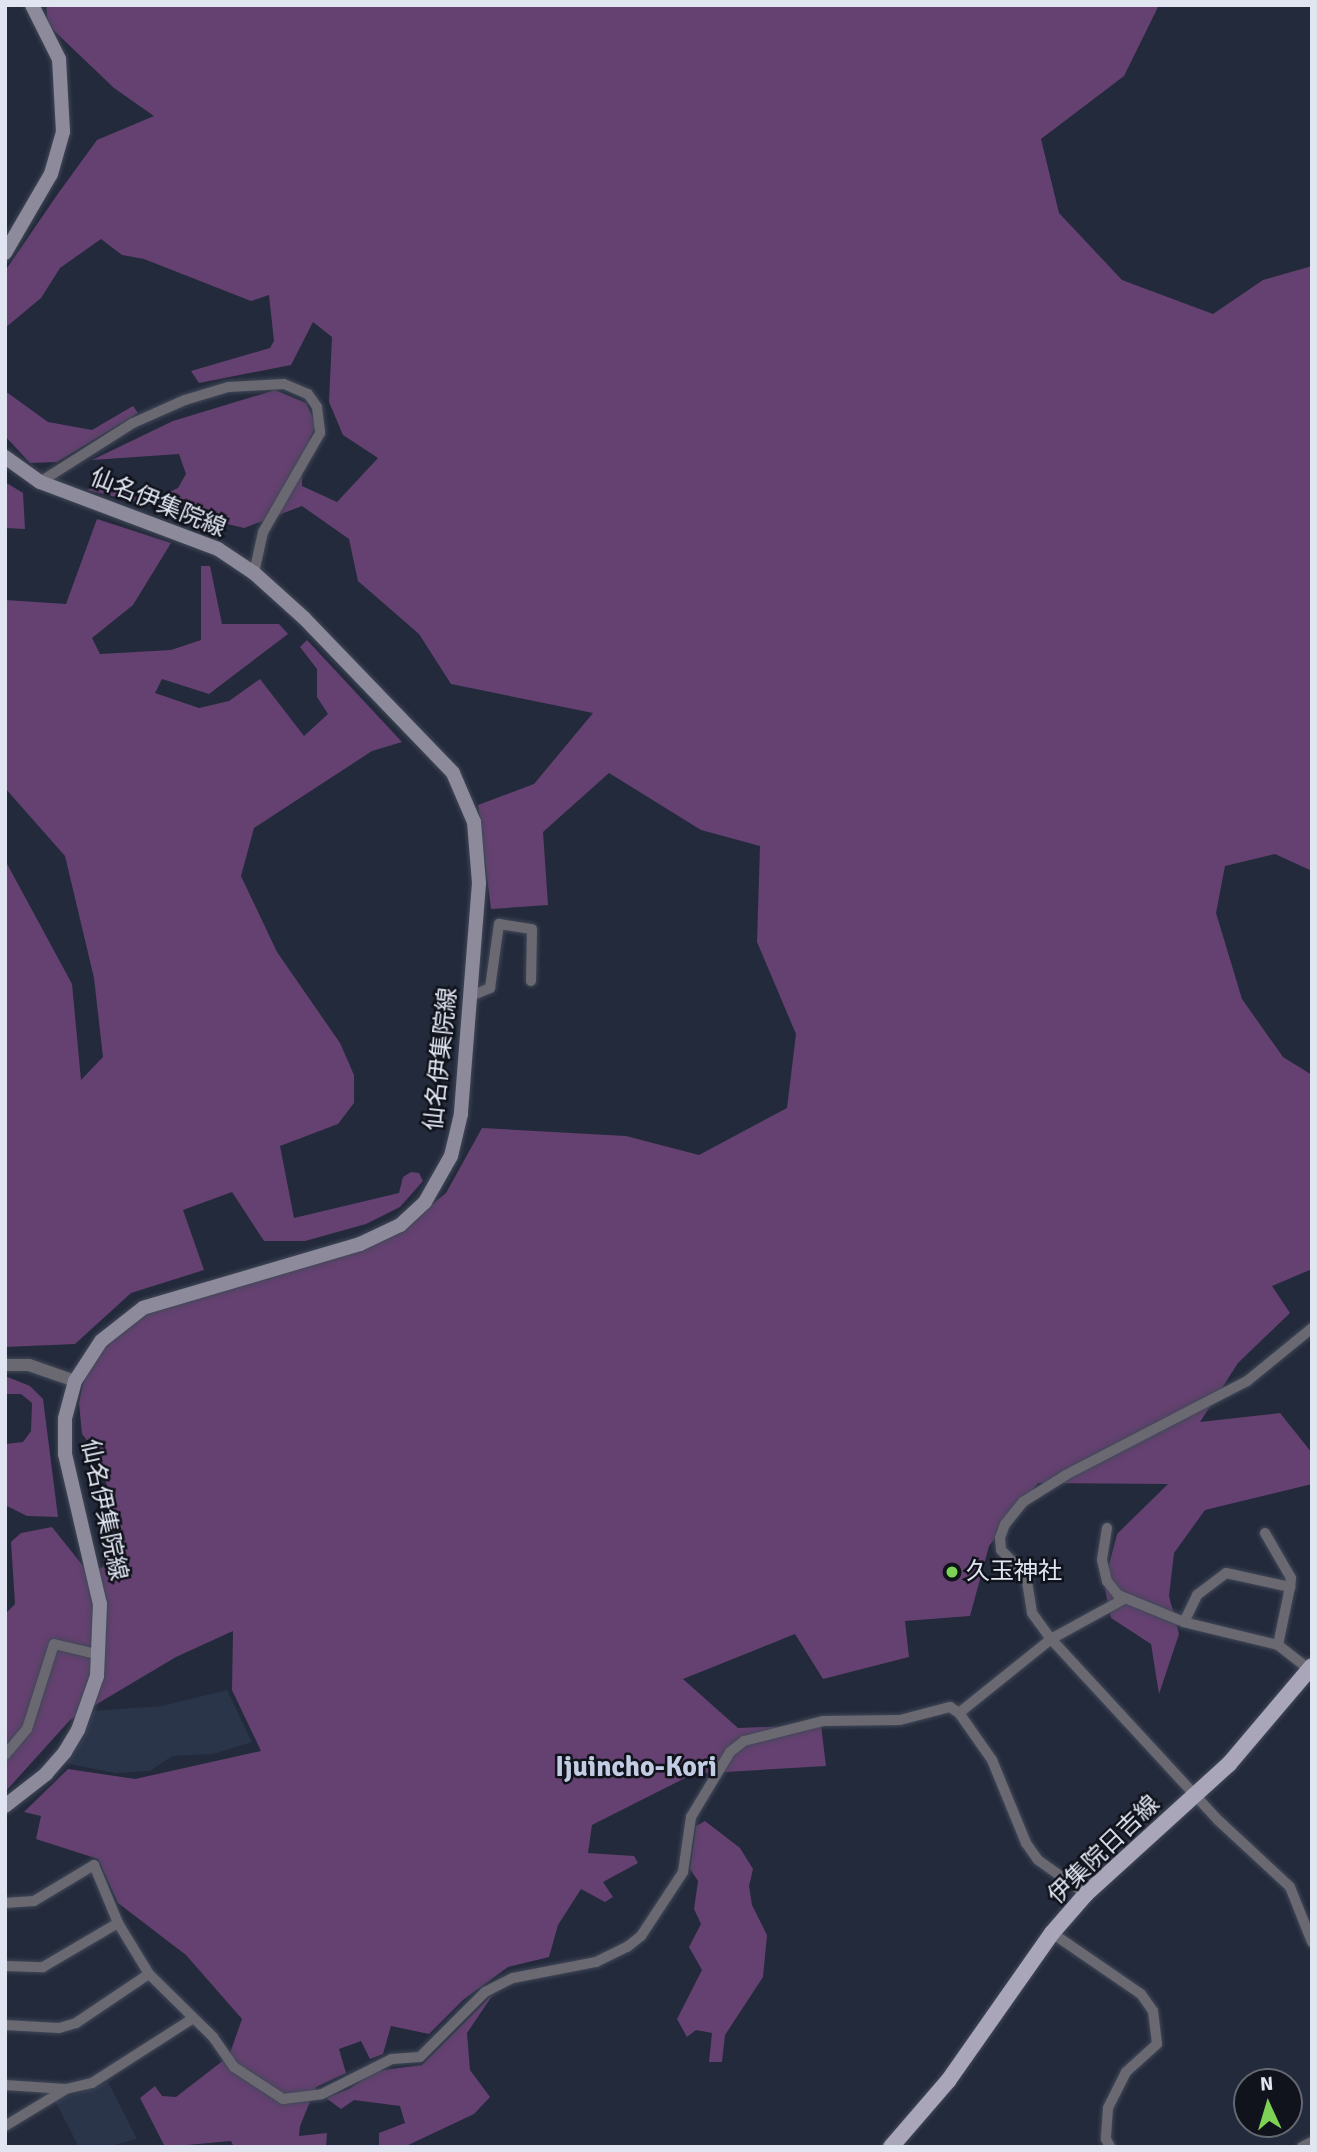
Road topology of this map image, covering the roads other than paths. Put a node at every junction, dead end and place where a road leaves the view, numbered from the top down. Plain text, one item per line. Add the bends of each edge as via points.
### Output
1 (32, 5) edge
2 (5, 253) edge
3 (5, 457) edge
4 (40, 482) junction
5 (254, 573) junction
6 (531, 981) dead end
7 (471, 996) junction
8 (1312, 1328) edge
9 (5, 1365) edge
10 (75, 1381) junction
11 (1107, 1528) dead end
12 (1265, 1533) dead end
13 (1290, 1587) junction
14 (1124, 1599) junction
15 (1184, 1622) junction
16 (1051, 1639) junction
17 (1278, 1645) junction
18 (100, 1655) junction
19 (1310, 1667) edge
20 (959, 1713) junction
21 (5, 1755) edge
22 (1197, 1796) junction
23 (5, 1806) edge
24 (1086, 1894) junction
25 (5, 1903) edge
26 (118, 1923) junction
27 (1052, 1933) junction
28 (1312, 1942) edge
29 (5, 1966) edge
30 (149, 1974) junction
31 (192, 2019) junction
32 (5, 2025) edge
33 (5, 2085) edge
34 (66, 2089) junction
35 (5, 2126) edge
36 (1312, 2142) edge
37 (891, 2147) edge
38 (1110, 2147) edge
39 (1302, 2147) edge

1 - 2 main road via 59,59 64,122 51,174
3 - 4 main road, 仙名伊集院線
4 - 5 main road, 仙名伊集院線 via 193,536
4 - 5 street via 133,423 185,400 228,387 284,384 307,394 317,407 320,433 263,531
5 - 7 main road, 仙名伊集院線 via 422,736 462,788 474,822 479,862
6 - 7 street via 532,929 499,924 490,988
7 - 10 main road, 仙名伊集院線 via 457,1135 444,1173 414,1214 360,1244 143,1308 101,1341
8 - 16 street via 1247,1381 1066,1475 1023,1502 1004,1524 1001,1550 1027,1575 1032,1613
9 - 10 street via 29,1365
10 - 18 main road, 仙名伊集院線 via 66,1412 65,1454 97,1580
11 - 14 street via 1102,1560 1107,1581
12 - 13 street via 1292,1578
13 - 15 street via 1226,1573 1196,1595
13 - 17 street
14 - 15 street
14 - 16 street
15 - 17 street
16 - 20 street
16 - 22 street
17 - 19 street
18 - 21 street via 54,1644 27,1729
18 - 23 main road, 仙名伊集院線 via 90,1700 65,1752 46,1774
19 - 22 main road, 伊集院日吉線 via 1260,1732
20 - 24 street via 992,1760 1032,1852 1056,1876
20 - 31 street via 950,1707 900,1720 823,1721 744,1741 730,1752 691,1817 683,1872 641,1936 596,1962 540,1970 485,1992 420,2057 392,2059 322,2094 283,2099 234,2067 213,2037
22 - 24 main road, 伊集院日吉線
22 - 28 street via 1290,1887
24 - 27 main road, 伊集院日吉線
25 - 26 street via 34,1901 94,1865
26 - 29 street via 43,1967
26 - 30 street
27 - 37 main road, 伊集院日吉線 via 948,2081
27 - 38 street via 1141,1994 1153,2011 1157,2044 1126,2071 1108,2108 1106,2139
30 - 31 street
30 - 32 street via 76,2023 59,2028
31 - 34 street via 92,2083
33 - 34 street
34 - 35 street
36 - 39 street

